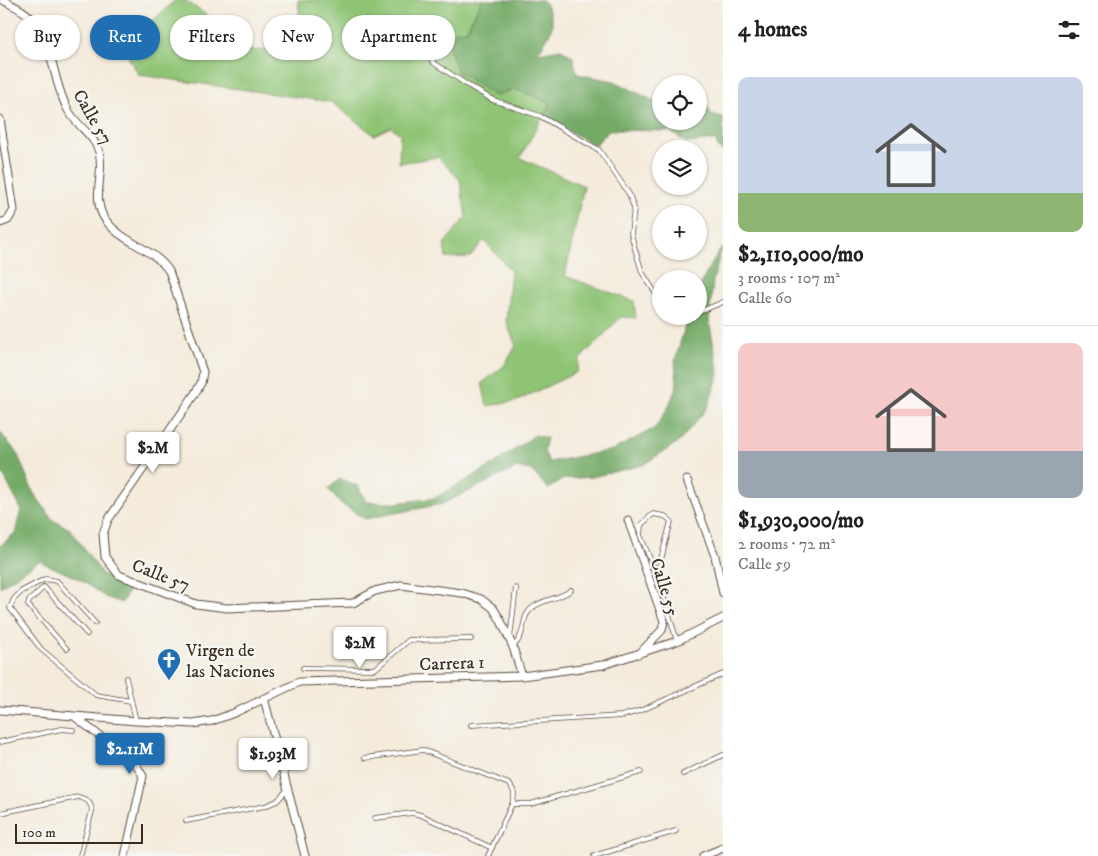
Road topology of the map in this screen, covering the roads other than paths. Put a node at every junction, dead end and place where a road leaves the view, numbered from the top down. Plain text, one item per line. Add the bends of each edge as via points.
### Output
1 (3, 0) edge
2 (432, 60) edge
3 (0, 119) edge
4 (0, 223) edge
5 (652, 288) edge
6 (723, 302) edge
7 (707, 309) edge
8 (687, 480) dead end
9 (628, 520) dead end
10 (657, 575) junction
11 (39, 582) junction
12 (44, 587) junction
13 (516, 588) dead end
14 (571, 590) dead end
15 (723, 593) edge
16 (723, 618) edge
17 (95, 623) dead end
18 (87, 634) dead end
19 (471, 639) dead end
20 (509, 640) junction
21 (677, 641) junction
22 (513, 647) junction
23 (67, 649) dead end
24 (638, 655) junction
25 (303, 668) dead end
26 (376, 669) junction
27 (723, 674) edge
28 (522, 676) junction
29 (126, 678) dead end
30 (376, 680) junction
31 (264, 698) junction
32 (131, 701) junction
33 (0, 710) edge
34 (74, 716) junction
35 (136, 721) junction
36 (471, 725) dead end
37 (73, 730) dead end
38 (0, 742) edge
39 (723, 755) edge
40 (365, 758) dead end
41 (641, 772) dead end
42 (683, 774) dead end
43 (287, 790) junction
44 (512, 804) junction
45 (0, 813) edge
46 (375, 818) dead end
47 (186, 821) dead end
48 (676, 831) dead end
49 (492, 848) junction
50 (723, 848) edge
51 (80, 856) edge
52 (125, 856) edge
53 (305, 856) edge
54 (488, 856) edge
55 (594, 856) edge
56 (703, 856) edge

1 - 20 street, Calle 57 via 28,15 45,39 66,107 99,152 98,198 102,213 117,234 162,260 169,271 203,372 194,395 108,520 103,534 105,557 111,568 128,580 196,604 227,608 353,603 374,591 401,585 462,593 481,599 493,608
2 - 5 lane via 493,100 540,116 598,150 629,194 634,208 631,234 642,272
3 - 4 street via 14,210 8,220
6 - 7 lane
8 - 15 street via 714,556
9 - 24 street, Calle 55 via 664,621 662,630
10 - 10 lane via 671,521 653,514 641,525 640,535
10 - 21 lane
11 - 12 lane
11 - 17 lane via 46,579 57,581
11 - 32 lane via 14,599 10,608 16,618 41,649 96,695
12 - 18 lane
12 - 23 lane via 28,605
13 - 20 lane
14 - 22 lane via 530,610 525,616 521,639
16 - 21 street, Carrera 1
19 - 26 lane via 409,640
20 - 22 street, Calle 57
21 - 24 street, Carrera 1
22 - 28 street, Calle 57
24 - 28 street, Carrera 1 via 574,670
25 - 26 lane
26 - 30 lane
27 - 36 lane via 622,716
28 - 30 street, Carrera 1
29 - 32 lane
30 - 31 street, Carrera 1 via 299,682
31 - 35 street, Carrera 1 via 212,721 192,724
31 - 43 street
32 - 35 lane
33 - 34 street, Carrera 1
34 - 35 street, Carrera 1
34 - 52 street via 135,763 143,776
37 - 38 lane
39 - 42 lane
40 - 44 lane via 423,750 509,784 515,796
41 - 44 lane via 531,804
43 - 47 lane via 265,806
43 - 53 street
44 - 49 lane
45 - 51 lane via 78,797 86,799 91,803 92,811
46 - 49 lane via 421,814
48 - 55 lane
49 - 54 lane
50 - 56 street

